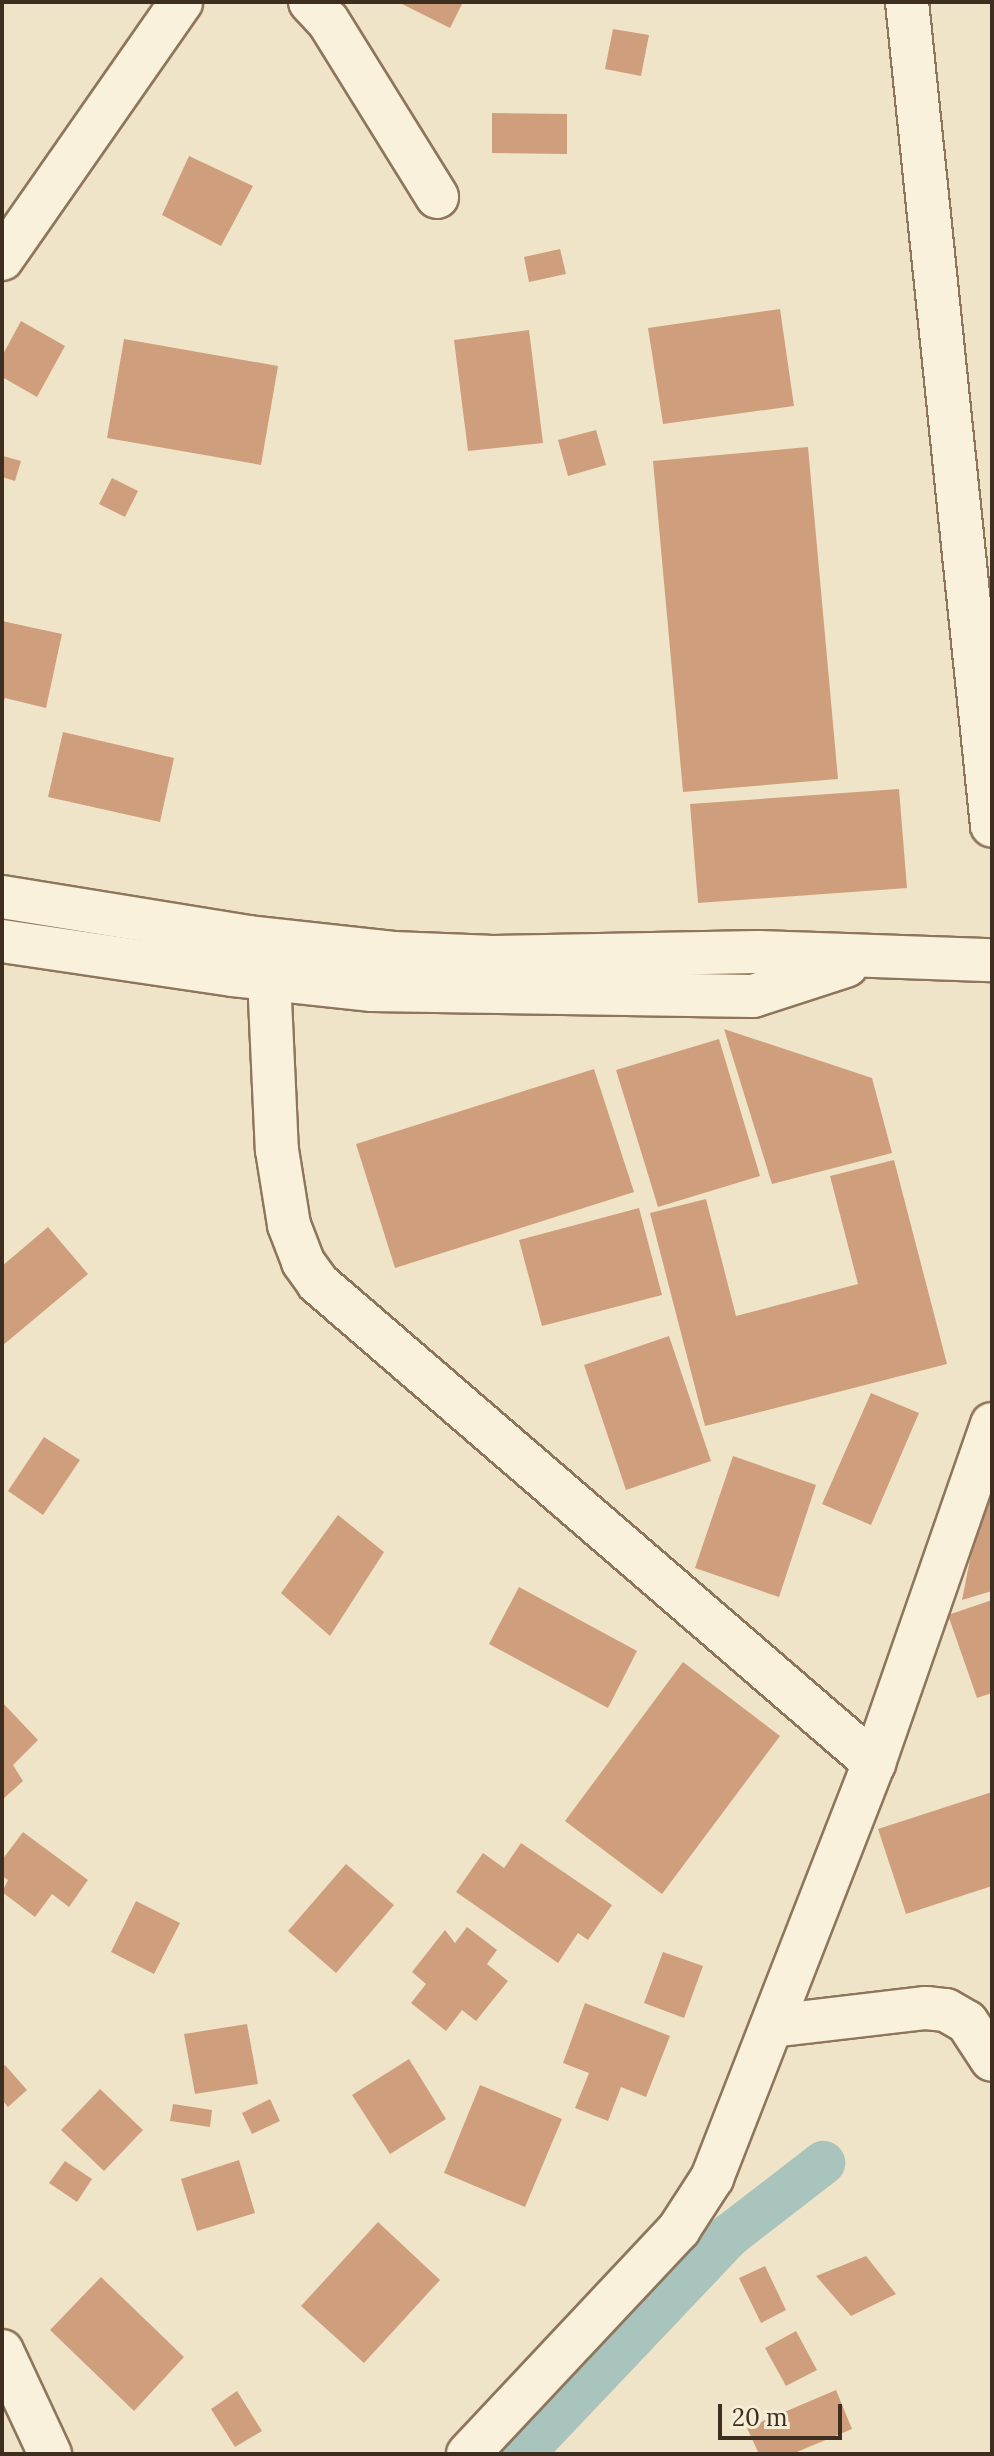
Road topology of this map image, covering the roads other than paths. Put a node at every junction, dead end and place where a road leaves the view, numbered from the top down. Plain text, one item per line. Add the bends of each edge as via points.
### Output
1 (181, 2) edge
2 (310, 2) edge
3 (907, 2) edge
4 (437, 197) dead end
5 (2, 259) edge
6 (992, 826) edge
7 (2, 897) edge
8 (2, 941) edge
9 (276, 960) junction
10 (992, 960) edge
11 (992, 1424) edge
12 (874, 1763) junction
13 (772, 2026) junction
14 (992, 2060) edge
15 (2, 2351) edge
16 (50, 2454) edge
17 (468, 2454) edge

1 - 5 street
2 - 4 street via 328,21
3 - 6 street
7 - 9 street
8 - 9 street
9 - 10 street via 372,990 753,996 873,957
9 - 12 street via 277,1150 289,1225 303,1262 318,1283
11 - 12 street
12 - 13 street
13 - 14 street via 946,2010 967,2022
13 - 17 street via 712,2178 679,2229
15 - 16 street

